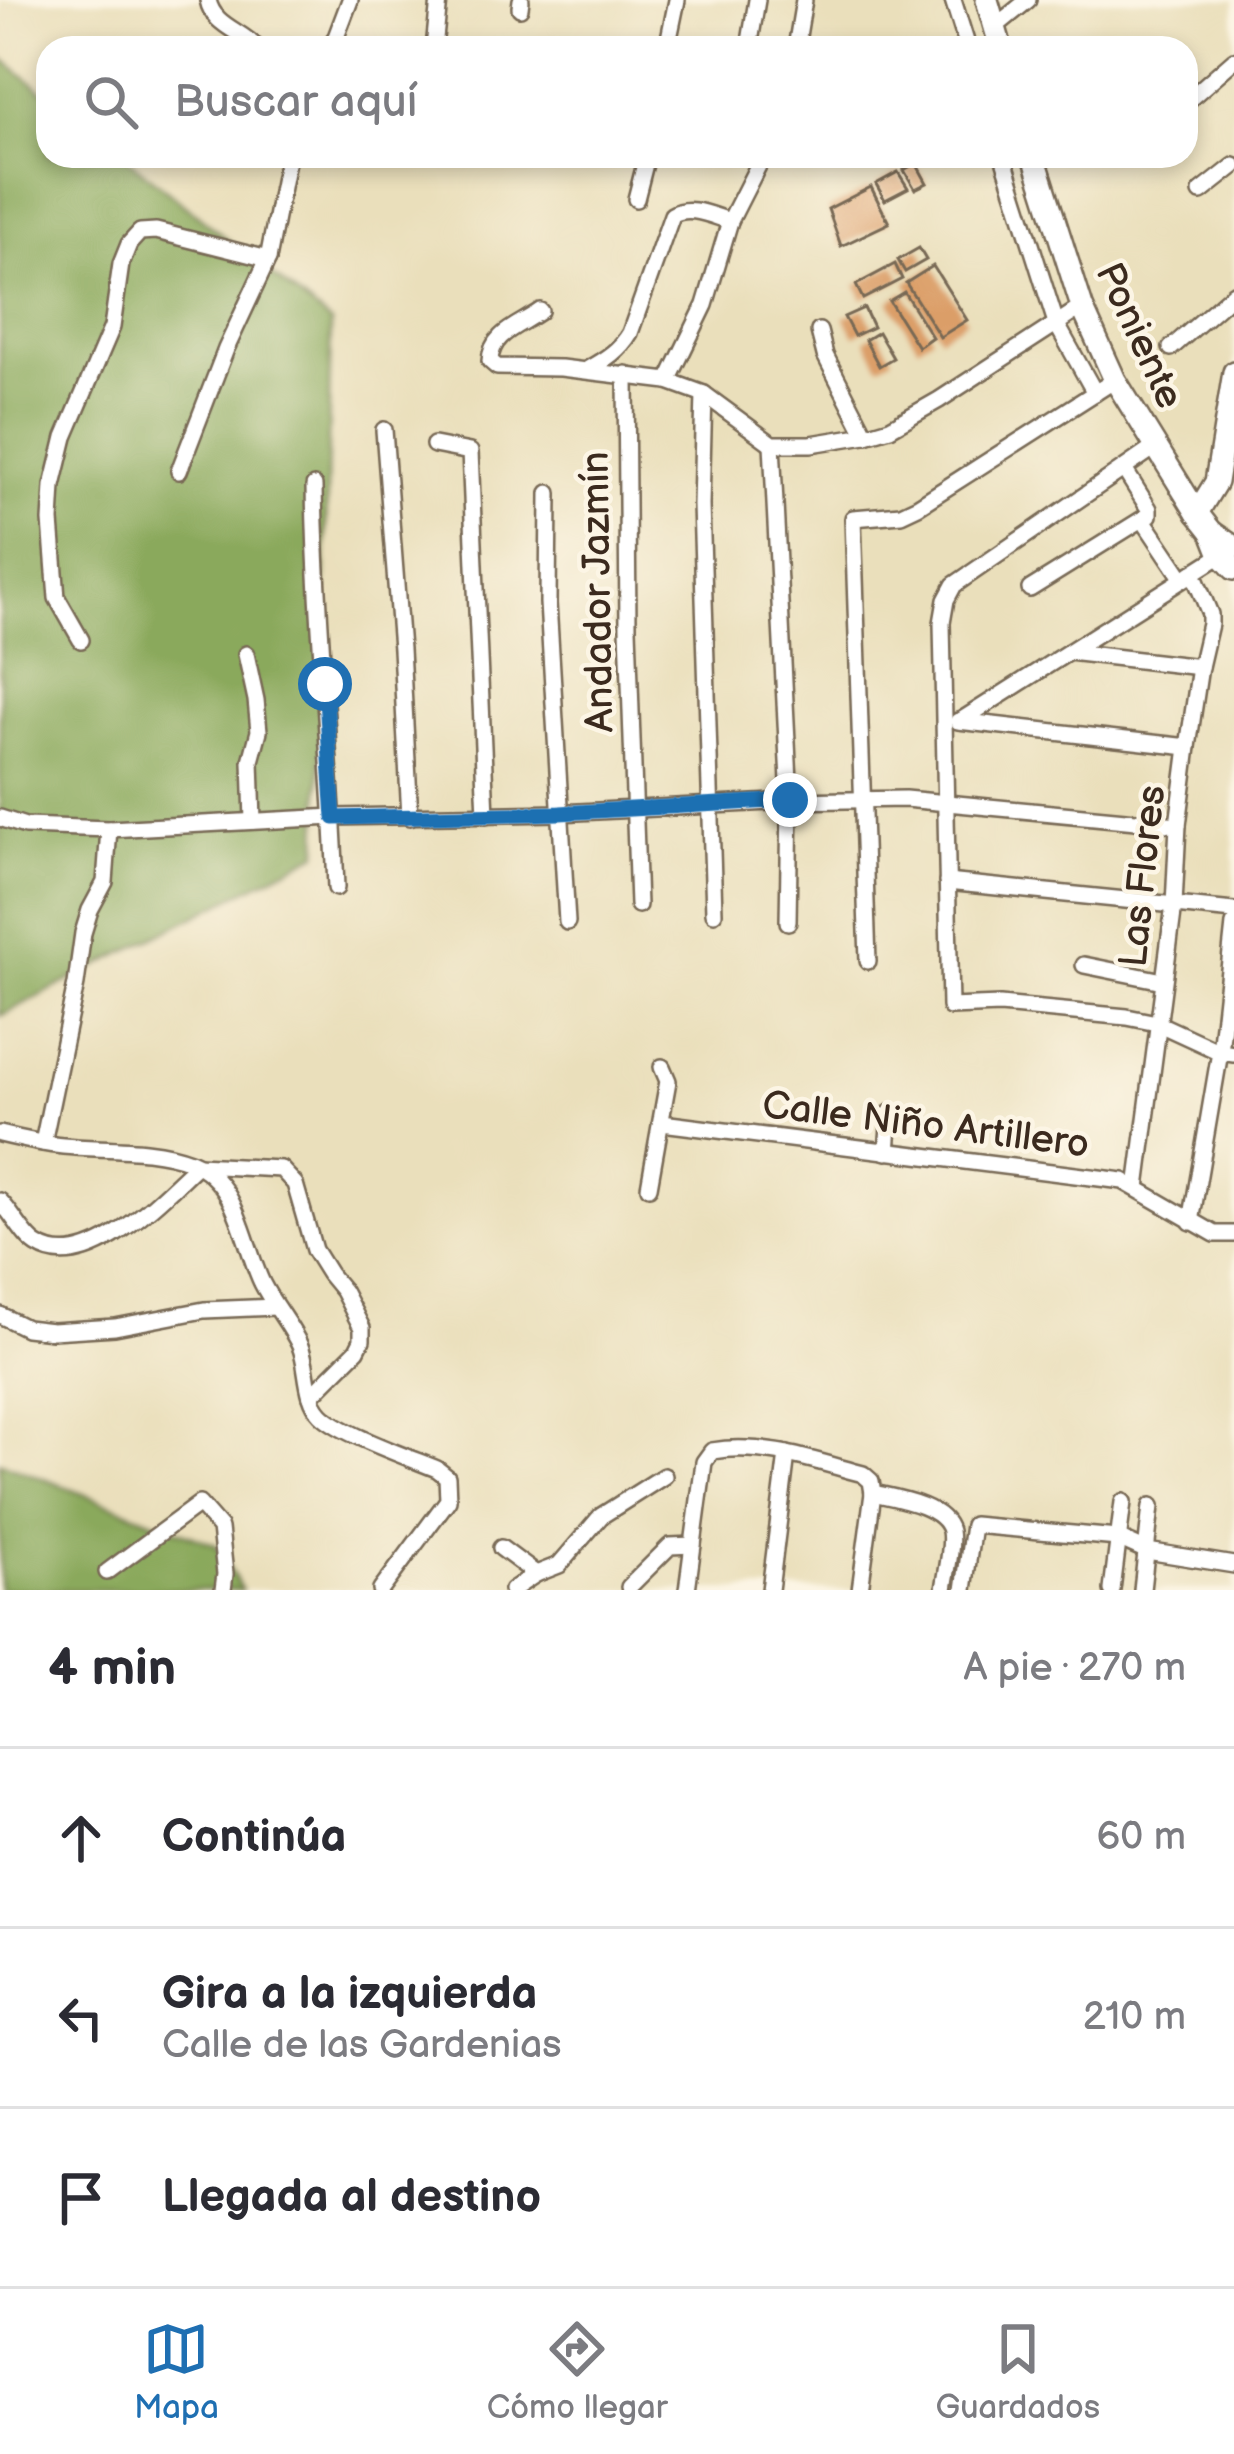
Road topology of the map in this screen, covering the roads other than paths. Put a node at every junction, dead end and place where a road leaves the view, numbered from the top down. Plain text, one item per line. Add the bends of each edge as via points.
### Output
1 (208, 0) edge
2 (350, 0) edge
3 (439, 0) edge
4 (677, 0) edge
5 (757, 0) edge
6 (804, 0) edge
7 (953, 0) edge
8 (986, 0) edge
9 (1028, 0) edge
10 (245, 36) edge
11 (336, 36) edge
12 (435, 36) edge
13 (670, 36) edge
14 (751, 36) edge
15 (798, 36) edge
16 (964, 36) edge
17 (997, 36) edge
18 (1000, 36) edge
19 (1234, 60) edge
20 (1198, 91) edge
21 (1234, 166) edge
22 (285, 168) edge
23 (644, 168) edge
24 (757, 168) edge
25 (1007, 168) edge
26 (1038, 168) edge
27 (1201, 192) dead end
28 (636, 199) dead end
29 (730, 221) junction
30 (268, 259) junction
31 (1234, 293) edge
32 (1082, 307) junction
33 (540, 311) dead end
34 (1056, 323) junction
35 (818, 331) dead end
36 (1172, 348) dead end
37 (586, 370) junction
38 (1234, 372) edge
39 (626, 374) junction
40 (668, 381) junction
41 (1105, 387) junction
42 (704, 394) junction
43 (385, 430) dead end
44 (866, 435) junction
45 (772, 444) junction
46 (434, 445) dead end
47 (1155, 447) junction
48 (1124, 469) junction
49 (179, 471) dead end
50 (314, 486) dead end
51 (549, 493) dead end
52 (1197, 513) junction
53 (1146, 518) junction
54 (1231, 555) edge
55 (1188, 576) junction
56 (1030, 589) dead end
57 (81, 640) dead end
58 (1069, 652) junction
59 (246, 653) dead end
60 (1200, 667) junction
61 (952, 721) junction
62 (1188, 747) junction
63 (863, 799) junction
64 (790, 800) junction
65 (946, 801) junction
66 (711, 805) junction
67 (634, 809) junction
68 (560, 813) junction
69 (486, 814) junction
70 (410, 817) junction
71 (0, 818) edge
72 (334, 818) junction
73 (253, 821) junction
74 (1178, 826) junction
75 (109, 829) junction
76 (947, 882) junction
77 (336, 888) dead end
78 (638, 905) dead end
79 (1174, 905) junction
80 (1234, 911) edge
81 (714, 914) dead end
82 (567, 922) dead end
83 (788, 922) dead end
84 (1234, 924) edge
85 (868, 961) dead end
86 (1084, 965) dead end
87 (1163, 981) junction
88 (1157, 1023) junction
89 (1227, 1053) edge
90 (662, 1066) dead end
91 (890, 1113) dead end
92 (662, 1123) junction
93 (0, 1135) edge
94 (43, 1143) junction
95 (887, 1152) junction
96 (197, 1165) junction
97 (649, 1186) dead end
98 (1138, 1188) junction
99 (0, 1202) edge
100 (1191, 1222) junction
101 (1234, 1234) edge
102 (275, 1307) junction
103 (0, 1315) edge
104 (0, 1327) edge
105 (26, 1328) junction
106 (311, 1396) junction
107 (787, 1454) junction
108 (664, 1476) dead end
109 (873, 1492) junction
110 (1123, 1502) dead end
111 (1151, 1505) dead end
112 (1118, 1538) junction
113 (693, 1545) junction
114 (501, 1548) dead end
115 (1147, 1551) junction
116 (1234, 1565) edge
117 (107, 1572) dead end
118 (536, 1574) junction
119 (629, 1587) dead end
120 (223, 1590) edge
121 (380, 1590) edge
122 (512, 1590) edge
123 (687, 1590) edge
124 (770, 1590) edge
125 (860, 1590) edge
126 (944, 1590) edge
127 (964, 1590) edge
128 (1112, 1590) edge
129 (1142, 1590) edge

1 - 10 street via 216,19
2 - 11 street
3 - 12 street
4 - 13 street
5 - 14 street
6 - 15 street
7 - 16 street
8 - 17 street
9 - 18 street
19 - 20 street
21 - 27 street
22 - 30 street
23 - 28 street
24 - 29 street
25 - 34 street
26 - 32 street, Poniente
29 - 37 street via 687,210 672,215 630,333
29 - 40 street via 706,305
30 - 49 street
30 - 57 street via 156,231 140,232 129,244 112,327 53,486 57,598
31 - 36 street
32 - 34 street
32 - 41 street, Poniente
33 - 37 street via 500,335 490,362
34 - 41 street
34 - 44 street via 940,400
35 - 44 street
37 - 39 street
38 - 52 street via 1216,482
39 - 40 street
39 - 67 street, Andador Jazmín
40 - 42 street
41 - 47 street, Poniente
41 - 63 street via 918,506 853,518
42 - 45 street
42 - 66 street
43 - 70 street
44 - 45 street
45 - 64 street
46 - 69 street via 470,452
47 - 48 street
47 - 52 street, Poniente
48 - 53 street, Las Flores via 1149,509
48 - 61 street via 954,585 942,623
50 - 72 street
51 - 68 street
52 - 54 street, Poniente
53 - 55 street, Las Flores
53 - 56 street
54 - 55 street
55 - 58 street
55 - 60 street, Las Flores via 1210,614
58 - 60 street
58 - 61 street
59 - 73 street via 259,731
60 - 62 street, Las Flores
61 - 62 street
61 - 65 street
62 - 74 street, Las Flores
63 - 64 street
63 - 65 street
63 - 85 street
64 - 66 street
64 - 83 street
65 - 74 street
65 - 76 street
66 - 67 street
66 - 81 street
67 - 68 street
67 - 78 street, Andador Jazmín
68 - 69 street
68 - 82 street
69 - 70 street
70 - 72 street
71 - 75 street
72 - 73 street
72 - 77 street
73 - 75 street
74 - 79 street, Las Flores
75 - 94 street via 105,882 83,933
76 - 79 street
76 - 88 street via 950,1007
79 - 80 street
79 - 87 street, Las Flores
84 - 89 street
86 - 87 street
87 - 88 street, Las Flores
88 - 89 street
88 - 98 street, Las Flores
89 - 100 street
90 - 92 street
91 - 95 street
92 - 95 street, Calle Niño Artillero
92 - 97 street
93 - 94 street
94 - 96 street
95 - 98 street, Calle Niño Artillero
96 - 99 street via 133,1224 82,1249 43,1249
96 - 102 street via 235,1208
96 - 106 street via 281,1169 295,1184 314,1250 362,1328 357,1350
98 - 100 street, Calle Niño Artillero
100 - 101 street, Calle Niño Artillero
102 - 105 street
102 - 106 street via 299,1345
103 - 105 street
104 - 105 street
106 - 121 street via 334,1425 447,1477 448,1500
107 - 109 street via 863,1474
107 - 113 street via 712,1451
107 - 124 street
108 - 118 street via 601,1516 559,1565
109 - 125 street
109 - 126 street via 920,1504 944,1520
110 - 112 street
111 - 115 street
112 - 115 street
112 - 127 street via 973,1525
112 - 128 street
113 - 119 street via 670,1546
113 - 123 street
114 - 118 street
115 - 116 street
115 - 129 street
117 - 120 street via 200,1504 220,1528
118 - 122 street

